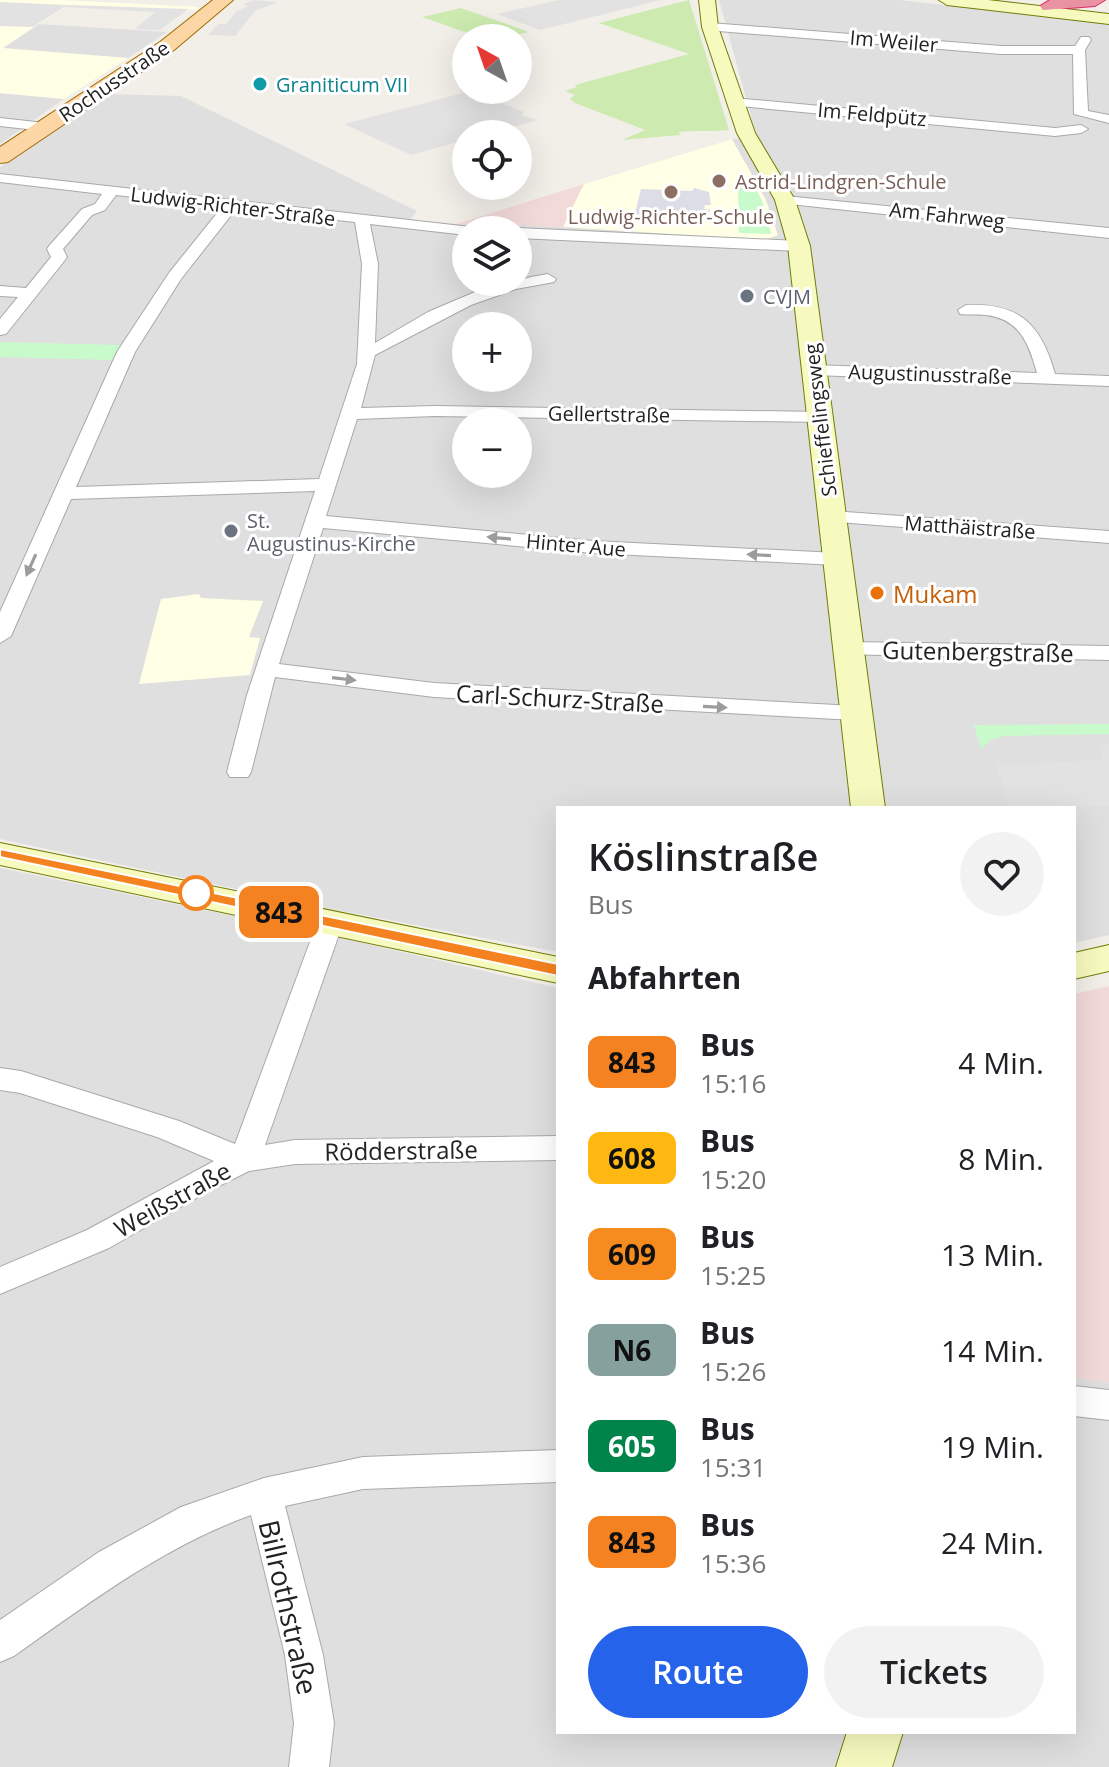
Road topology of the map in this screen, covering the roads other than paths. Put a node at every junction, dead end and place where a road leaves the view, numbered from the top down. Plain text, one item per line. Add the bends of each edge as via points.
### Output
1 (224, 0) edge
2 (707, 0) edge
3 (947, 0) edge
4 (989, 0) edge
5 (1050, 6) joint
6 (1104, 10) edge
7 (710, 27) junction
8 (734, 102) junction
9 (1109, 119) edge
10 (1081, 121) junction
11 (0, 122) edge
12 (45, 127) junction
13 (0, 157) edge
14 (0, 178) edge
15 (111, 192) junction
16 (785, 200) junction
17 (231, 206) junction
18 (362, 221) junction
19 (452, 229) edge
20 (1109, 233) edge
21 (532, 234) edge
22 (799, 246) junction
23 (548, 279) dead end
24 (0, 291) edge
25 (31, 293) junction
26 (966, 310) dead end
27 (0, 330) edge
28 (368, 352) junction
29 (814, 370) junction
30 (1047, 378) junction
31 (1109, 381) edge
32 (351, 414) junction
33 (819, 417) junction
34 (325, 485) junction
35 (62, 493) junction
36 (832, 517) junction
37 (316, 521) junction
38 (1109, 537) edge
39 (837, 559) junction
40 (0, 636) edge
41 (847, 649) junction
42 (1109, 653) edge
43 (267, 669) junction
44 (855, 713) junction
45 (239, 772) dead end
46 (868, 806) edge
47 (0, 854) edge
48 (330, 923) junction
49 (1109, 958) edge
50 (1076, 966) edge
51 (556, 970) edge
52 (0, 1079) edge
53 (556, 1148) edge
54 (244, 1160) junction
55 (0, 1281) edge
56 (1076, 1401) edge
57 (1109, 1405) edge
58 (556, 1466) edge
59 (264, 1494) junction
60 (0, 1643) edge
61 (874, 1734) edge
62 (309, 1767) edge
63 (864, 1767) edge

1 - 12 main road, Rochusstraße via 167,46
2 - 7 street, Schieffelingsweg
3 - 6 street via 1075,15
4 - 5 street
5 - 6 highway
7 - 8 street, Schieffelingsweg
7 - 10 street, Im Weiler via 1001,50 1082,45
8 - 10 street, Im Feldpütz via 1010,127 1039,141 1078,136
8 - 16 street, Schieffelingsweg
9 - 10 street
11 - 12 street
12 - 13 main road, Rochusstraße
14 - 15 street, Ludwig-Richter-Straße
15 - 17 street, Ludwig-Richter-Straße
15 - 25 street via 55,249 59,257
16 - 20 street, Am Fahrweg
16 - 22 street, Schieffelingsweg
17 - 18 street, Ludwig-Richter-Straße
17 - 35 street via 190,252 141,326
18 - 19 street, Ludwig-Richter-Straße
18 - 28 street via 370,264
21 - 22 street
22 - 29 street, Schieffelingsweg
23 - 28 street via 504,286 473,298
24 - 25 street
25 - 27 street
26 - 30 street, Augustinusstraße via 993,311 1025,326 1034,337
28 - 32 street
29 - 30 street, Augustinusstraße
29 - 33 street, Schieffelingsweg
30 - 31 street, Augustinusstraße
32 - 33 street, Gellertstraße
32 - 34 street
33 - 36 street, Schieffelingsweg
34 - 35 street
34 - 37 street
35 -> 40 street
36 - 38 street, Matthäistraße
36 - 39 street, Schieffelingsweg
39 -> 37 street, Hinter Aue via 606,548
37 - 43 street
39 - 41 street, Schieffelingsweg
41 - 42 street, Gutenbergstraße
41 - 44 street, Schieffelingsweg
43 -> 44 street, Carl-Schurz-Straße via 434,690
43 - 45 street
44 - 46 street, Schieffelingsweg
47 - 48 street
48 - 51 street
48 - 54 street, Weißstraße
49 - 50 street
52 - 54 street via 168,1129
53 - 54 street, Rödderstraße via 295,1152
54 - 55 street, Weißstraße via 98,1239
56 - 57 street
58 - 59 street via 363,1473
59 - 60 street via 194,1519 112,1564
59 - 62 street, Billrothstraße via 304,1655 314,1723
61 - 63 street

